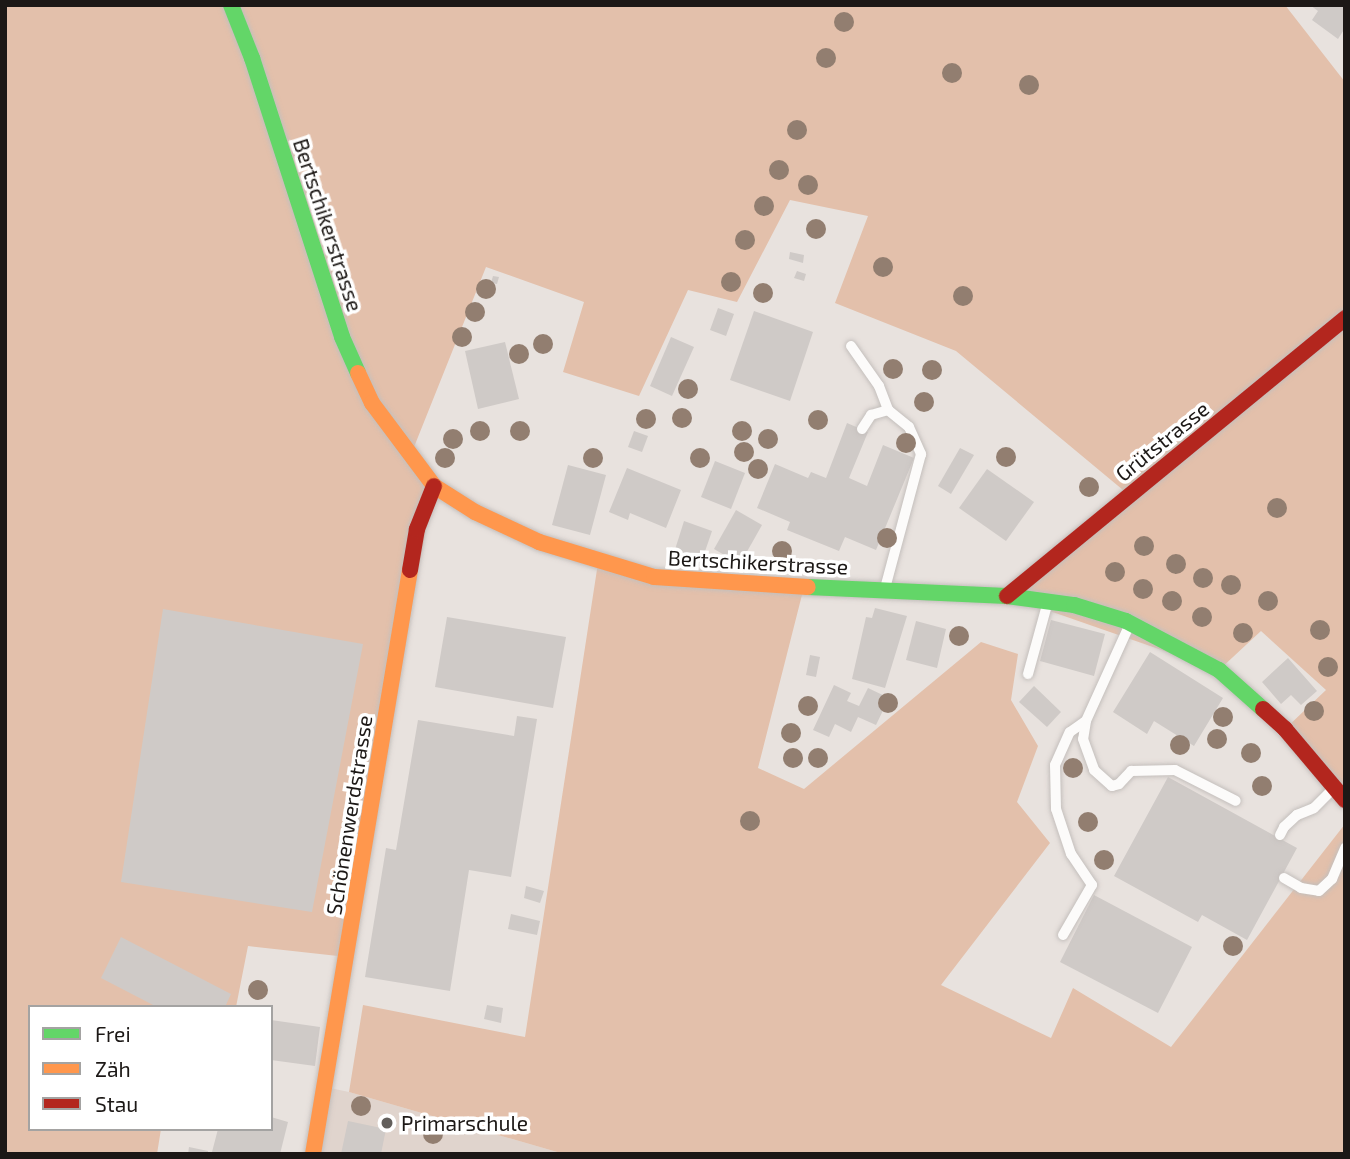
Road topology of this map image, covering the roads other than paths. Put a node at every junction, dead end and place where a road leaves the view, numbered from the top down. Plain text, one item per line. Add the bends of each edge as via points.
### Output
1 (231, 5) edge
2 (1345, 318) edge
3 (851, 346) dead end
4 (888, 410) junction
5 (862, 429) dead end
6 (434, 486) junction
7 (884, 591) junction
8 (1007, 596) junction
9 (1048, 602) junction
10 (1130, 623) junction
11 (1028, 674) dead end
12 (1086, 721) junction
13 (1340, 794) edge
14 (1236, 802) dead end
15 (1280, 835) dead end
16 (1345, 848) edge
17 (1284, 878) dead end
18 (1063, 935) dead end
19 (313, 1154) edge

1 - 6 street, Bertschikerstrasse via 342,337 372,403
2 - 8 street, Grütstrasse
3 - 4 lane via 880,386
4 - 5 lane via 871,415
4 - 7 lane via 909,428 921,454
6 - 7 street, Bertschikerstrasse via 475,512 539,542 653,577
6 - 19 street, Schönenwerdstrasse via 417,529
7 - 8 street, Bertschikerstrasse
8 - 9 street, Bertschikerstrasse
9 - 10 street, Bertschikerstrasse via 1074,605
9 - 11 lane
10 - 12 lane
10 - 13 street, Bertschikerstrasse via 1219,670 1285,729
12 - 14 lane via 1087,758 1111,786 1131,771 1175,770
12 - 18 lane via 1070,732 1055,765 1056,809 1071,854 1092,885
13 - 15 lane via 1297,815
16 - 17 lane via 1332,879 1319,891

